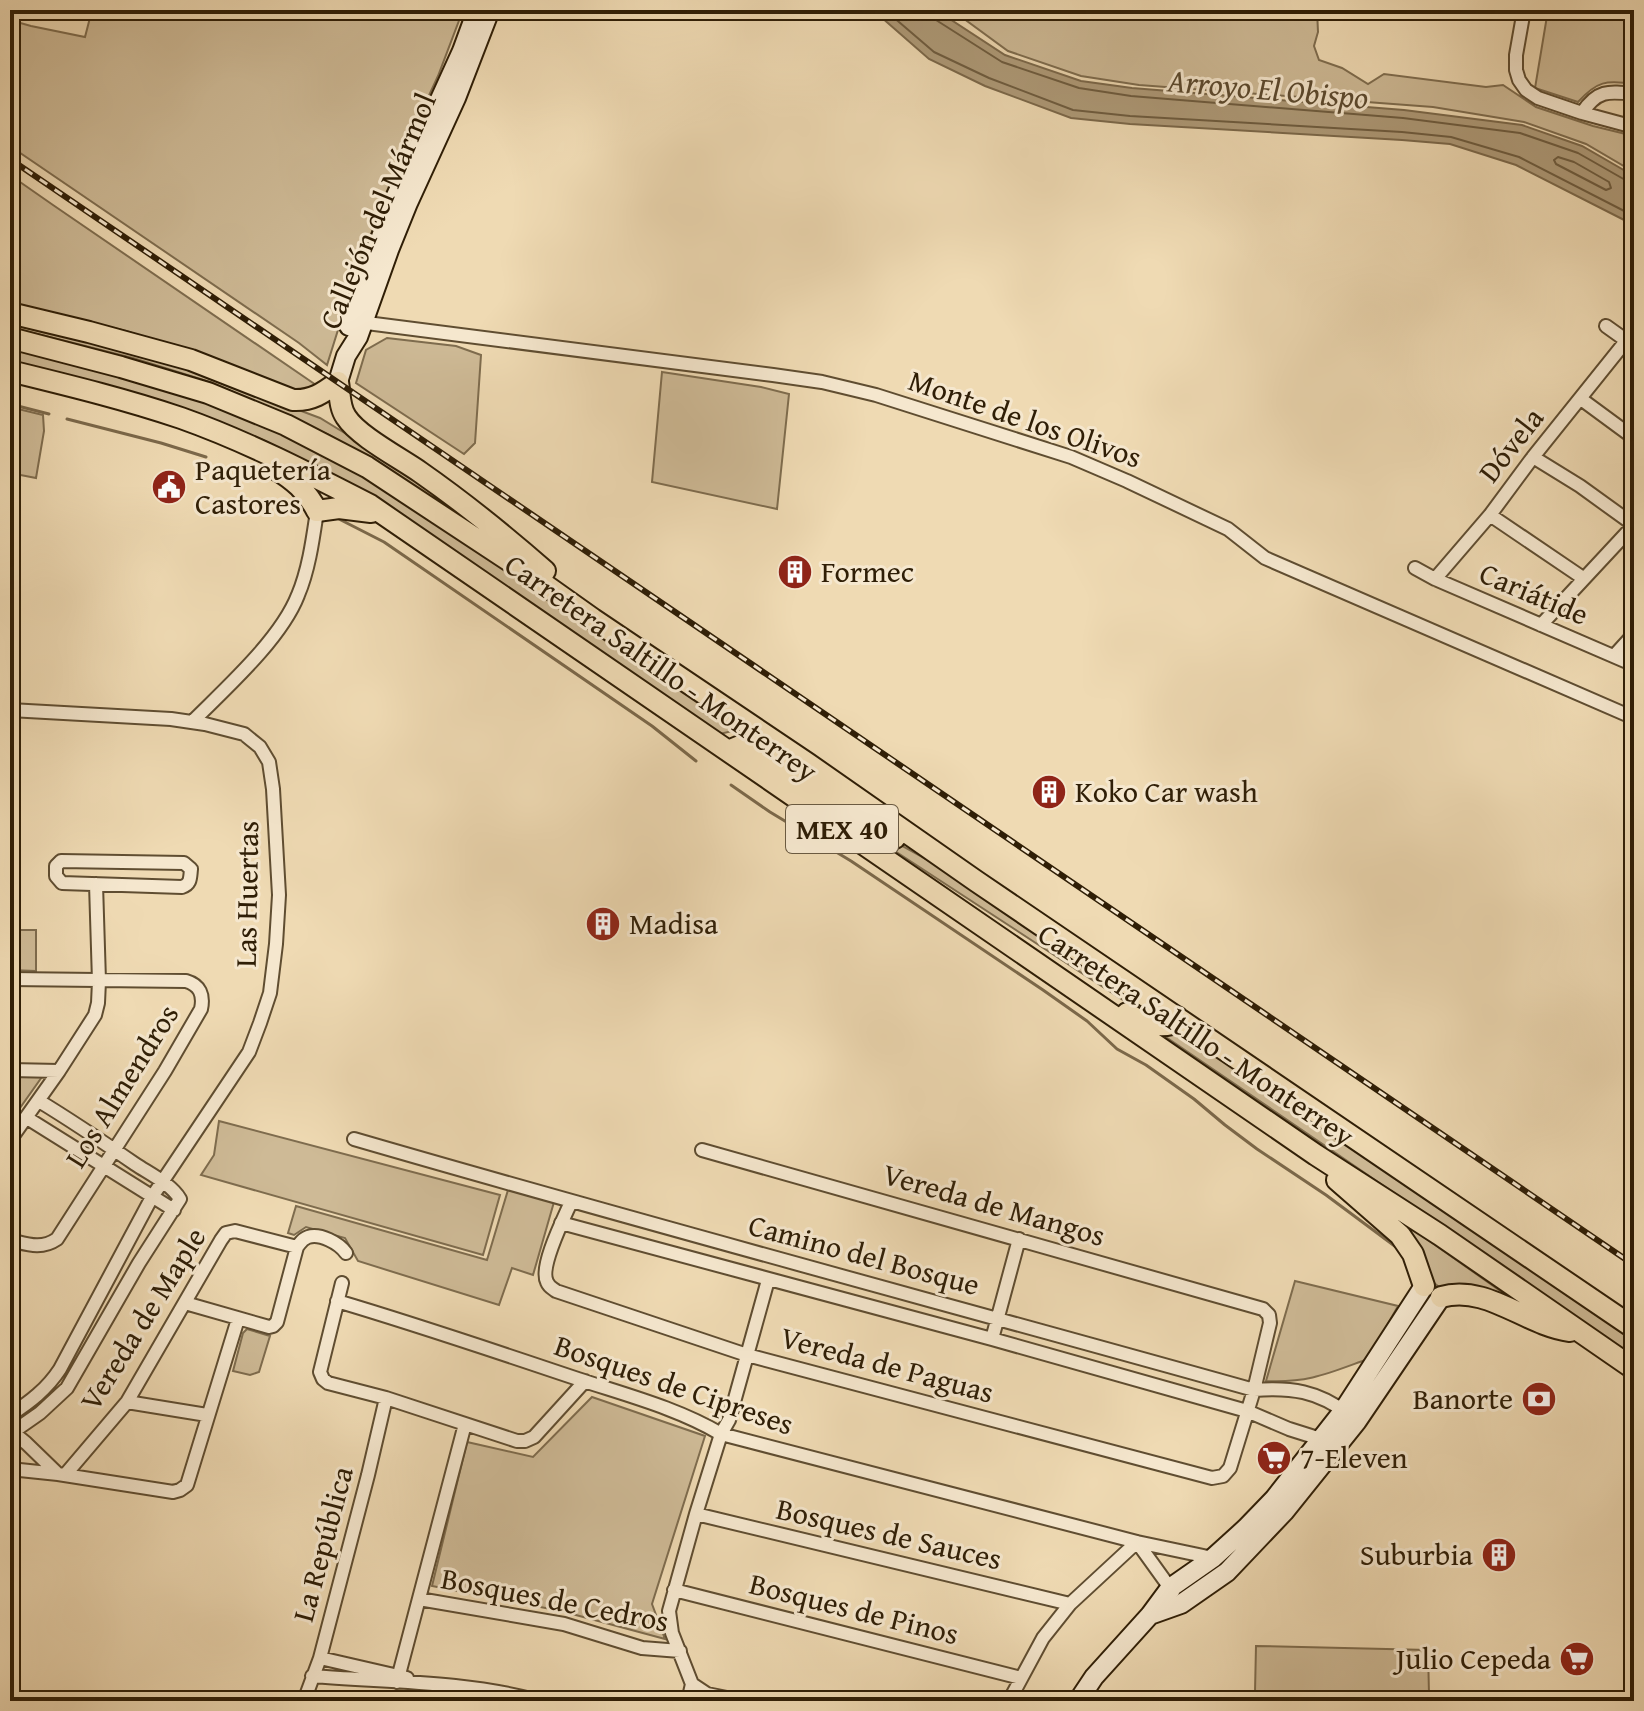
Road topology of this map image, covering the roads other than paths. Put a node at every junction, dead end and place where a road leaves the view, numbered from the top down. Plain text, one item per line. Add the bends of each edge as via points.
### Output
1 (477, 10) edge
2 (490, 10) edge
3 (1524, 10) edge
4 (1634, 94) edge
5 (450, 95) junction
6 (1582, 113) junction
7 (1634, 127) edge
8 (10, 313) edge
9 (357, 322) junction
10 (1606, 326) dead end
11 (10, 338) edge
12 (1631, 339) edge
13 (10, 371) edge
14 (338, 382) junction
15 (1581, 399) junction
16 (221, 434) junction
17 (1634, 438) edge
18 (1533, 457) junction
19 (317, 511) junction
20 (1490, 515) junction
21 (393, 520) junction
22 (1634, 525) edge
23 (1415, 568) dead end
24 (1583, 578) junction
25 (1435, 579) junction
26 (573, 605) junction
27 (1541, 625) junction
28 (1634, 634) edge
29 (1614, 656) junction
30 (1634, 665) edge
31 (10, 710) edge
32 (1634, 718) edge
33 (192, 722) junction
34 (728, 751) junction
35 (976, 881) junction
36 (96, 884) junction
37 (997, 935) junction
38 (10, 979) edge
39 (99, 981) junction
40 (1177, 1017) junction
41 (10, 1070) edge
42 (59, 1071) junction
43 (39, 1101) junction
44 (27, 1118) junction
45 (354, 1139) dead end
46 (10, 1140) edge
47 (114, 1150) junction
48 (702, 1150) dead end
49 (1316, 1155) junction
50 (103, 1166) junction
51 (162, 1182) junction
52 (152, 1197) junction
53 (571, 1202) junction
54 (174, 1210) junction
55 (561, 1223) junction
56 (1019, 1239) junction
57 (10, 1240) edge
58 (297, 1247) junction
59 (346, 1253) dead end
60 (768, 1280) junction
61 (342, 1283) dead end
62 (1432, 1292) junction
63 (337, 1301) junction
64 (185, 1303) junction
65 (997, 1318) junction
66 (238, 1319) junction
67 (1634, 1328) edge
68 (1580, 1331) junction
69 (992, 1339) junction
70 (747, 1355) junction
71 (1634, 1369) edge
72 (585, 1381) junction
73 (1254, 1390) junction
74 (386, 1398) junction
75 (127, 1402) junction
76 (1247, 1411) junction
77 (10, 1415) edge
78 (207, 1415) junction
79 (1350, 1416) junction
80 (465, 1424) junction
81 (11, 1432) edge
82 (721, 1434) junction
83 (1330, 1442) junction
84 (10, 1469) edge
85 (61, 1475) junction
86 (696, 1514) junction
87 (1137, 1542) junction
88 (1213, 1558) junction
89 (674, 1590) junction
90 (1176, 1596) junction
91 (419, 1599) junction
92 (1070, 1604) junction
93 (680, 1651) junction
94 (320, 1658) junction
95 (312, 1676) junction
96 (1021, 1678) junction
97 (398, 1679) junction
98 (692, 1684) junction
99 (706, 1697) edge
100 (304, 1701) edge
101 (539, 1701) edge
102 (688, 1701) edge
103 (742, 1701) edge
104 (1009, 1701) edge
105 (1078, 1701) edge

1 - 5 street, Callejón del Mármol
2 - 5 street, Callejón del Mármol
3 - 6 street via 1516,55 1519,80 1538,98
4 - 6 street via 1599,94
5 - 9 street, Callejón del Mármol
6 - 7 street
8 - 14 main road via 191,360 293,400 317,397
9 - 14 street, Callejón del Mármol via 358,337
9 - 32 street, Monte de los Olivos via 822,382 921,408 1127,481 1228,529 1265,558
10 - 12 street
11 - 26 main road, Carretera Saltillo - Monterrey / MEX 40 via 208,393 286,425 367,467
12 - 15 street, Dóvela
13 - 16 main road, Carretera Saltillo - Monterrey / MEX 40 via 143,406
14 - 26 main road via 347,420 470,509 549,575
15 - 17 street
15 - 18 street, Dóvela
16 - 19 main road via 290,478
16 - 21 main road, Carretera Saltillo - Monterrey / MEX 40 via 309,473
18 - 20 street, Dóvela
18 - 22 street
19 - 21 main road via 353,509
19 - 33 street via 298,595 286,617
20 - 24 street
20 - 25 street, Dóvela
21 - 34 main road, Carretera Saltillo - Monterrey / MEX 40
22 - 24 street
23 - 25 street, Cariátide
24 - 27 street
25 - 27 street, Cariátide
26 - 35 main road, Carretera Saltillo - Monterrey / MEX 40
27 - 29 street, Cariátide
28 - 29 street
29 - 30 street, Cariátide
31 - 33 street, Las Huertas
33 - 51 street, Las Huertas via 244,734 269,762 279,895 276,944 270,993 249,1052
34 - 35 main road via 755,747 868,823
34 - 37 main road, Carretera Saltillo - Monterrey / MEX 40
35 - 40 main road, Carretera Saltillo - Monterrey / MEX 40
36 - 36 street via 182,887 190,881 191,869 184,863 112,861 61,861 56,866 62,883
36 - 39 street
37 - 40 main road via 1046,959 1136,1019 1160,1026
37 - 49 main road, Carretera Saltillo - Monterrey / MEX 40
38 - 39 street, Los Almendros
39 - 42 street via 95,1015
39 - 47 street, Los Almendros via 186,981 202,992 203,1001
40 - 67 main road, Carretera Saltillo - Monterrey / MEX 40
41 - 42 street
42 - 43 street
43 - 44 street
43 - 47 street
44 - 46 street
44 - 50 street
45 - 53 street, Camino del Bosque
47 - 50 street, Los Almendros
47 - 51 street
48 - 56 street, Vereda de Mangos
49 - 62 main road via 1400,1235
49 - 68 main road, Carretera Saltillo - Monterrey / MEX 40
50 - 52 street
50 - 57 street, Los Almendros via 57,1239 37,1246
51 - 52 street, Las Huertas
51 - 54 street via 179,1195
52 - 54 street
52 - 77 street, Las Huertas via 60,1369
53 - 55 street
53 - 65 street, Camino del Bosque
54 - 81 street via 67,1388
55 - 60 street, Camino del Bosque
55 - 70 street, Vereda de Paguas via 545,1267 550,1287
56 - 65 street
56 - 73 street, Vereda de Mangos via 1263,1309 1270,1323
58 - 59 street via 312,1236 336,1242
58 - 64 street, Vereda de Maple via 226,1233
58 - 66 street via 277,1322 269,1327
60 - 69 street, Camino del Bosque
60 - 70 street
61 - 63 street
62 - 68 main road via 1478,1296 1547,1326
62 - 79 street
63 - 72 street, Bosques de Cipreses
63 - 74 street via 320,1372 323,1379
64 - 66 street
64 - 75 street, Vereda de Maple
65 - 69 street
65 - 73 street, Camino del Bosque
66 - 78 street
68 - 71 main road, Carretera Saltillo - Monterrey / MEX 40
69 - 76 street, Camino del Bosque
70 - 76 street, Vereda de Paguas via 1212,1478 1230,1468
70 - 82 street
72 - 80 street via 525,1441
72 - 82 street, Bosques de Cipreses
73 - 76 street
73 - 79 street, Camino del Bosque via 1306,1392
74 - 80 street
74 - 94 street, La República
75 - 78 street
75 - 85 street, Vereda de Maple
76 - 83 street, Camino del Bosque
78 - 85 street via 187,1485 180,1490
79 - 83 street
80 - 91 street
81 - 85 street
82 - 86 street
82 - 87 street, Bosques de Cipreses
83 - 88 street
83 - 90 street via 1284,1512 1227,1572
84 - 85 street
86 - 89 street
86 - 92 street, Bosques de Sauces
87 - 88 street, Bosques de Cipreses
87 - 90 street
87 - 92 street
88 - 90 street
89 - 93 street via 669,1611
89 - 96 street, Bosques de Pinos
90 - 105 street via 1150,1615
91 - 93 street, Bosques de Cedros via 564,1624 642,1648
91 - 97 street
92 - 96 street
93 - 98 street
94 - 95 street, La República
94 - 97 street
95 - 97 street
95 - 100 street, La República
96 - 104 street
97 - 101 street
98 - 99 street
98 - 102 street
99 - 103 street

